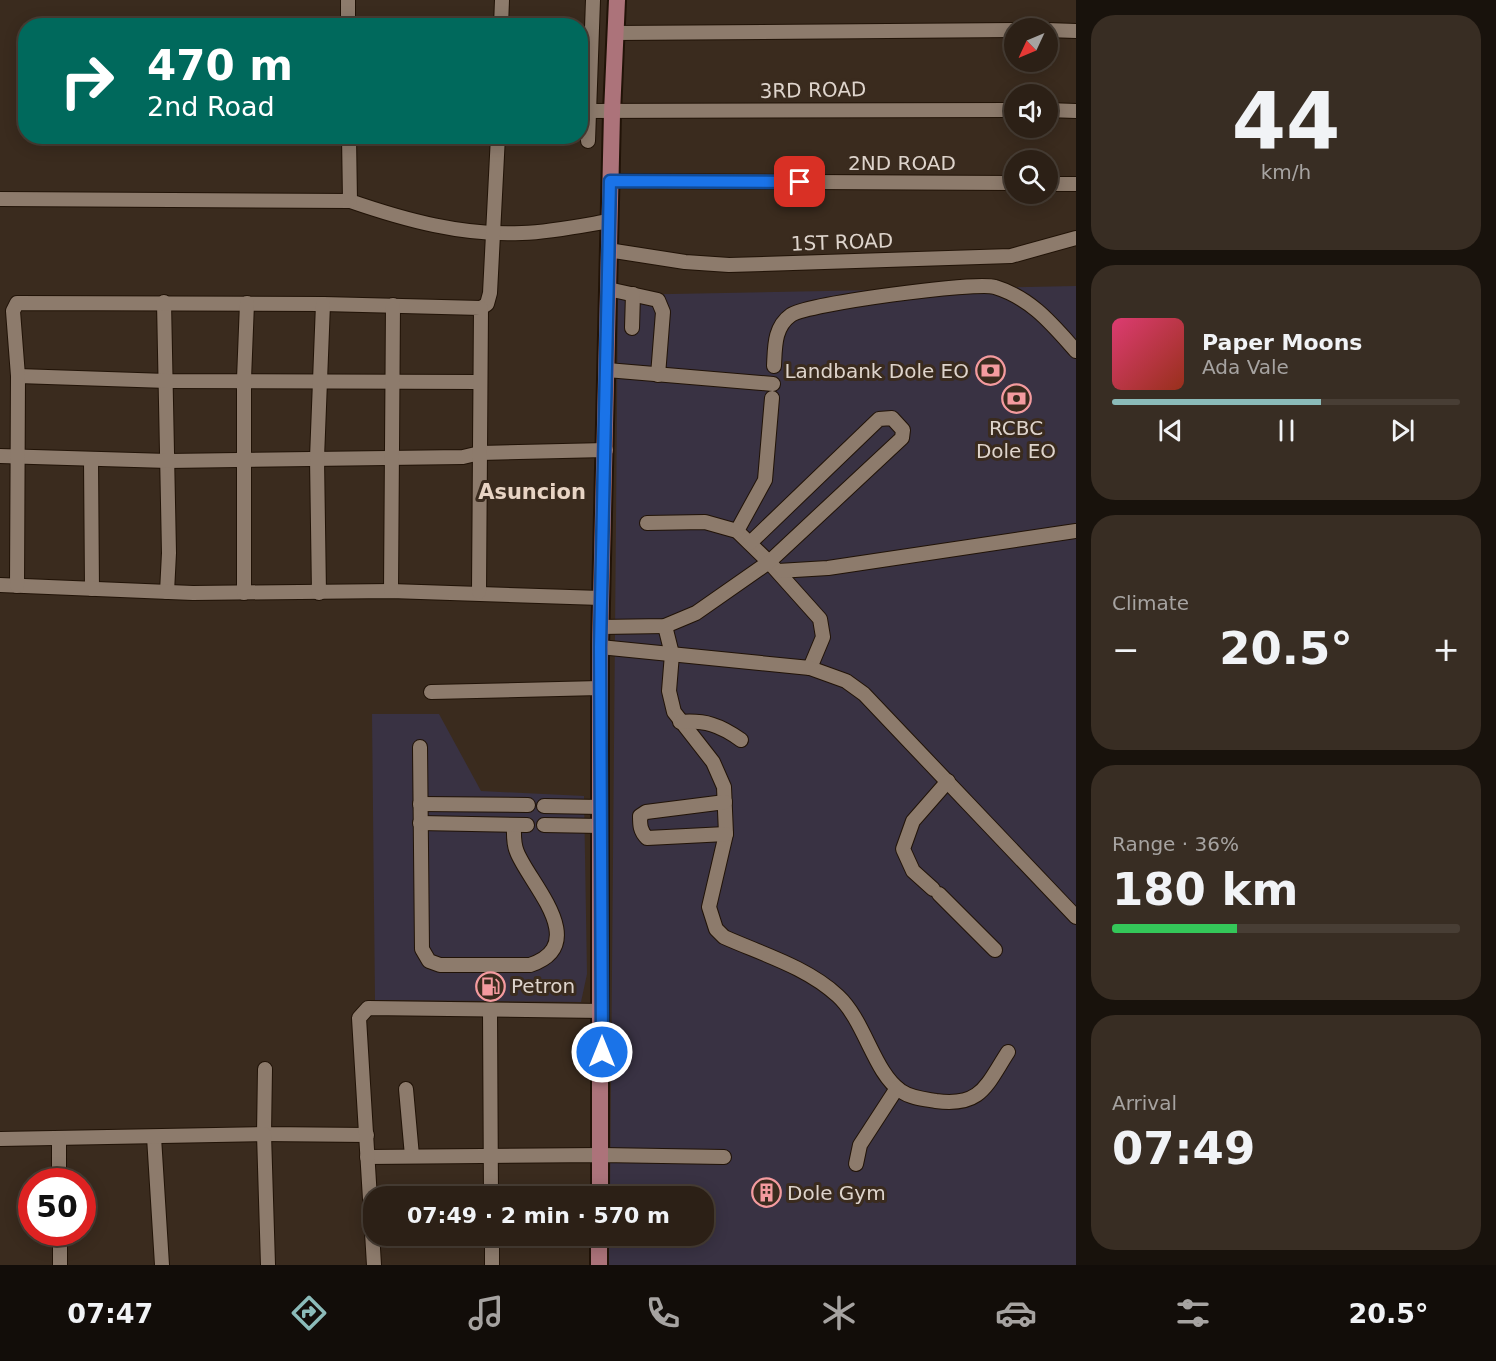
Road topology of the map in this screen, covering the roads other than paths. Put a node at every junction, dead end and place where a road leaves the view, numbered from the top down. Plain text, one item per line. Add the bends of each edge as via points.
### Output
1 (348, 0) edge
2 (502, 0) edge
3 (593, 0) edge
4 (617, 0) edge
5 (348, 18) edge
6 (501, 18) edge
7 (1004, 30) edge
8 (1058, 30) edge
9 (1076, 31) edge
10 (615, 33) junction
11 (588, 40) edge
12 (1004, 110) edge
13 (1058, 110) edge
14 (588, 111) edge
15 (1076, 111) edge
16 (612, 113) junction
17 (349, 144) edge
18 (498, 144) edge
19 (610, 181) junction
20 (1004, 183) edge
21 (1058, 184) edge
22 (1076, 184) edge
23 (0, 199) edge
24 (350, 201) junction
25 (609, 221) junction
26 (494, 233) junction
27 (1076, 238) edge
28 (608, 249) junction
29 (608, 289) junction
30 (633, 294) junction
31 (164, 302) junction
32 (247, 303) junction
33 (323, 304) junction
34 (393, 305) junction
35 (481, 308) junction
36 (632, 328) dead end
37 (1076, 351) edge
38 (774, 366) dead end
39 (607, 370) junction
40 (658, 375) junction
41 (18, 376) junction
42 (244, 379) junction
43 (319, 380) junction
44 (167, 381) junction
45 (392, 381) junction
46 (480, 382) junction
47 (606, 450) junction
48 (480, 453) junction
49 (0, 456) edge
50 (16, 456) junction
51 (391, 456) junction
52 (317, 458) junction
53 (91, 459) junction
54 (244, 460) junction
55 (168, 461) junction
56 (647, 523) dead end
57 (737, 531) junction
58 (1076, 531) edge
59 (750, 543) junction
60 (774, 566) junction
61 (0, 585) edge
62 (17, 586) junction
63 (92, 589) junction
64 (391, 591) junction
65 (167, 592) junction
66 (244, 592) junction
67 (479, 592) junction
68 (319, 593) junction
69 (601, 598) junction
70 (666, 626) junction
71 (601, 627) junction
72 (600, 647) junction
73 (672, 654) junction
74 (810, 668) junction
75 (600, 688) junction
76 (432, 692) dead end
77 (680, 722) junction
78 (741, 740) dead end
79 (420, 747) dead end
80 (948, 780) junction
81 (725, 802) junction
82 (420, 804) junction
83 (528, 806) dead end
84 (544, 806) dead end
85 (601, 807) junction
86 (420, 823) junction
87 (544, 825) dead end
88 (601, 826) junction
89 (726, 834) junction
90 (1076, 917) edge
91 (995, 950) dead end
92 (490, 1011) junction
93 (602, 1011) junction
94 (1008, 1052) dead end
95 (265, 1069) dead end
96 (897, 1088) junction
97 (406, 1089) dead end
98 (264, 1134) junction
99 (367, 1135) junction
100 (154, 1137) junction
101 (0, 1139) edge
102 (59, 1139) junction
103 (601, 1155) junction
104 (412, 1156) junction
105 (490, 1156) junction
106 (367, 1157) junction
107 (724, 1157) dead end
108 (856, 1164) dead end
109 (59, 1168) edge
110 (369, 1186) edge
111 (491, 1186) edge
112 (600, 1186) edge
113 (60, 1246) edge
114 (373, 1246) edge
115 (492, 1246) edge
116 (599, 1246) edge
117 (60, 1265) edge
118 (162, 1265) edge
119 (268, 1265) edge
120 (374, 1265) edge
121 (492, 1265) edge
122 (599, 1265) edge

1 - 5 street
2 - 6 street
3 - 11 street
4 - 10 main road
7 - 10 street
8 - 9 street
10 - 16 main road
12 - 16 street, 3RD ROAD via 844,108
13 - 15 street
14 - 16 street, 3RD ROAD
16 - 19 main road
17 - 24 street
18 - 26 street
19 - 20 street, 2ND ROAD
19 - 25 main road
21 - 22 street
23 - 24 street
24 - 26 street via 404,220
25 - 26 street via 537,232
25 - 28 main road
26 - 35 street via 490,293
27 - 28 street, 1ST ROAD via 1011,256 729,265
28 - 29 main road
29 - 30 street
29 - 39 main road
30 - 36 street
30 - 40 street via 658,300 663,312
31 - 32 street
31 - 41 street via 20,301 14,311
31 - 44 street
32 - 33 street
32 - 42 street
33 - 34 street
33 - 43 street
34 - 35 street
34 - 45 street
35 - 46 street
37 - 38 street via 1040,310 991,285 865,297 799,310 781,325
39 - 40 street
39 - 47 main road
40 - 57 street via 773,391 767,473
41 - 44 street
41 - 50 street
42 - 43 street
42 - 44 street
42 - 54 street
43 - 45 street
43 - 52 street
44 - 55 street
45 - 46 street
45 - 51 street
46 - 48 street
47 - 48 street
47 - 69 main road
48 - 51 street via 463,457
48 - 67 street
49 - 50 street
50 - 53 street
50 - 62 street
51 - 52 street
51 - 64 street
52 - 54 street
52 - 68 street
53 - 55 street
53 - 63 street
54 - 55 street
54 - 66 street
55 - 65 street
56 - 57 street via 705,522
57 - 59 street
58 - 60 street via 828,568
59 - 60 street
59 - 60 street via 879,419 892,418 903,430 902,438
60 - 70 street via 696,613
60 - 74 street via 814,611 823,627 823,637
61 - 62 street
62 - 63 street
63 - 65 street
64 - 67 street
64 - 68 street
65 - 66 street
66 - 68 street
67 - 69 street
69 - 71 main road
70 - 71 street
70 - 73 street
71 - 72 main road
72 - 73 street
72 - 75 main road
73 - 74 street
73 - 77 street via 670,700
74 - 80 street via 846,681 864,694
75 - 76 street
75 - 85 main road
77 - 78 street via 705,721 723,727
77 - 81 street via 713,762 724,787
79 - 82 street
80 - 90 street
80 - 91 street via 913,821 903,849 914,871
81 - 89 street
81 - 89 street via 646,812 640,816 640,823 647,838
82 - 83 street
82 - 86 street
84 - 85 street
85 - 88 main road
86 - 86 street via 422,949 429,961 440,965 539,962 552,948 555,923 552,910 517,853 521,825
87 - 88 street
88 - 93 main road
89 - 96 street via 709,907 716,929 724,937 822,982 840,997 853,1012 890,1082
92 - 93 street
92 - 99 street via 363,1011 359,1018
92 - 105 street
93 - 103 main road
94 - 96 street via 987,1083 967,1102 916,1098
95 - 98 street
96 - 108 street via 860,1145
97 - 104 street
98 - 99 street
98 - 100 street
98 - 119 street
99 - 106 street
100 - 102 street
100 - 118 street
101 - 102 street
102 - 109 street
103 - 105 street
103 - 107 street
103 - 112 main road
104 - 105 street
104 - 106 street
105 - 111 street
106 - 110 street
113 - 117 street
114 - 120 street
115 - 121 street
116 - 122 main road

